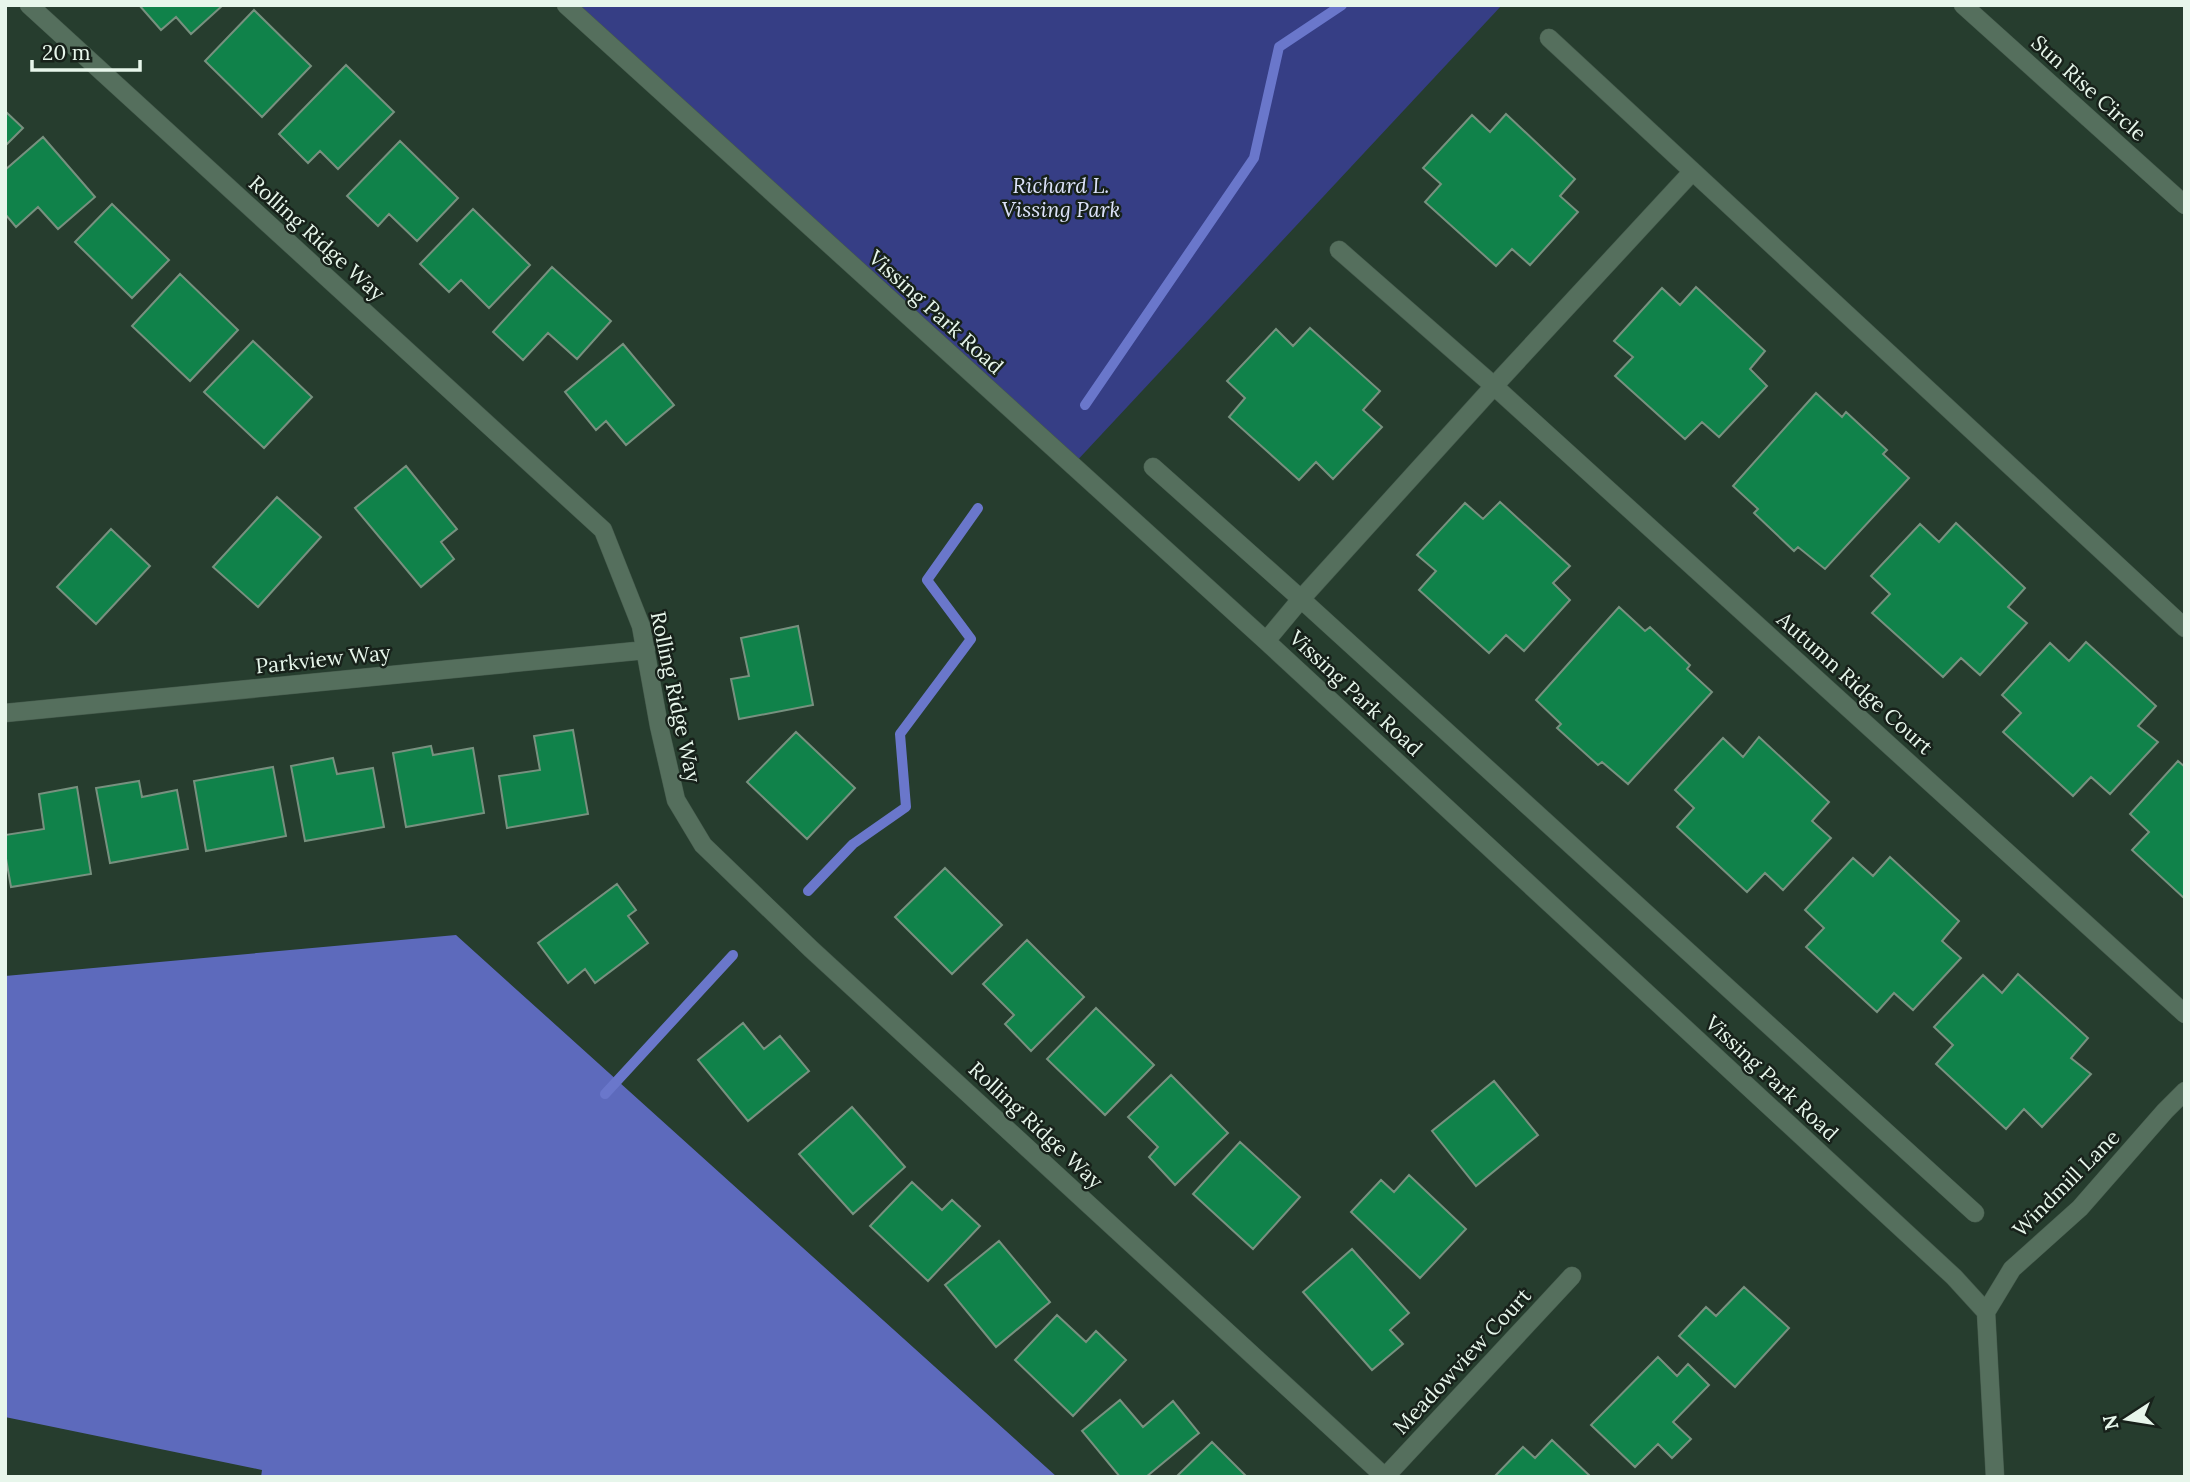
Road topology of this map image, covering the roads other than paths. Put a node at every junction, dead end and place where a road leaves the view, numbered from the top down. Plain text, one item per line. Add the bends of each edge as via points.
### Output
1 (29, 5) edge
2 (566, 5) edge
3 (1964, 5) edge
4 (1549, 38) dead end
5 (1692, 172) junction
6 (2185, 205) edge
7 (1339, 250) dead end
8 (1494, 386) junction
9 (1153, 467) dead end
10 (1301, 599) junction
11 (2185, 628) edge
12 (1266, 641) junction
13 (646, 650) junction
14 (5, 713) edge
15 (2185, 1014) edge
16 (2185, 1091) edge
17 (1975, 1213) dead end
18 (1572, 1276) dead end
19 (1986, 1312) junction
20 (1385, 1477) edge
21 (1995, 1477) edge

1 - 13 street, Rolling Ridge Way via 603,530
2 - 12 street, Vissing Park Road
3 - 6 street, Sun Rise Circle
4 - 5 street
5 - 8 street
5 - 11 street
7 - 8 street, Autumn Ridge Court
8 - 10 street
8 - 15 street, Autumn Ridge Court
9 - 10 street
10 - 12 street
10 - 17 street
12 - 19 street, Vissing Park Road
13 - 14 street, Parkview Way
13 - 20 street, Rolling Ridge Way via 676,800 703,845
16 - 19 street, Windmill Lane via 2080,1208 2012,1269
18 - 20 street, Meadowview Court
19 - 21 street

